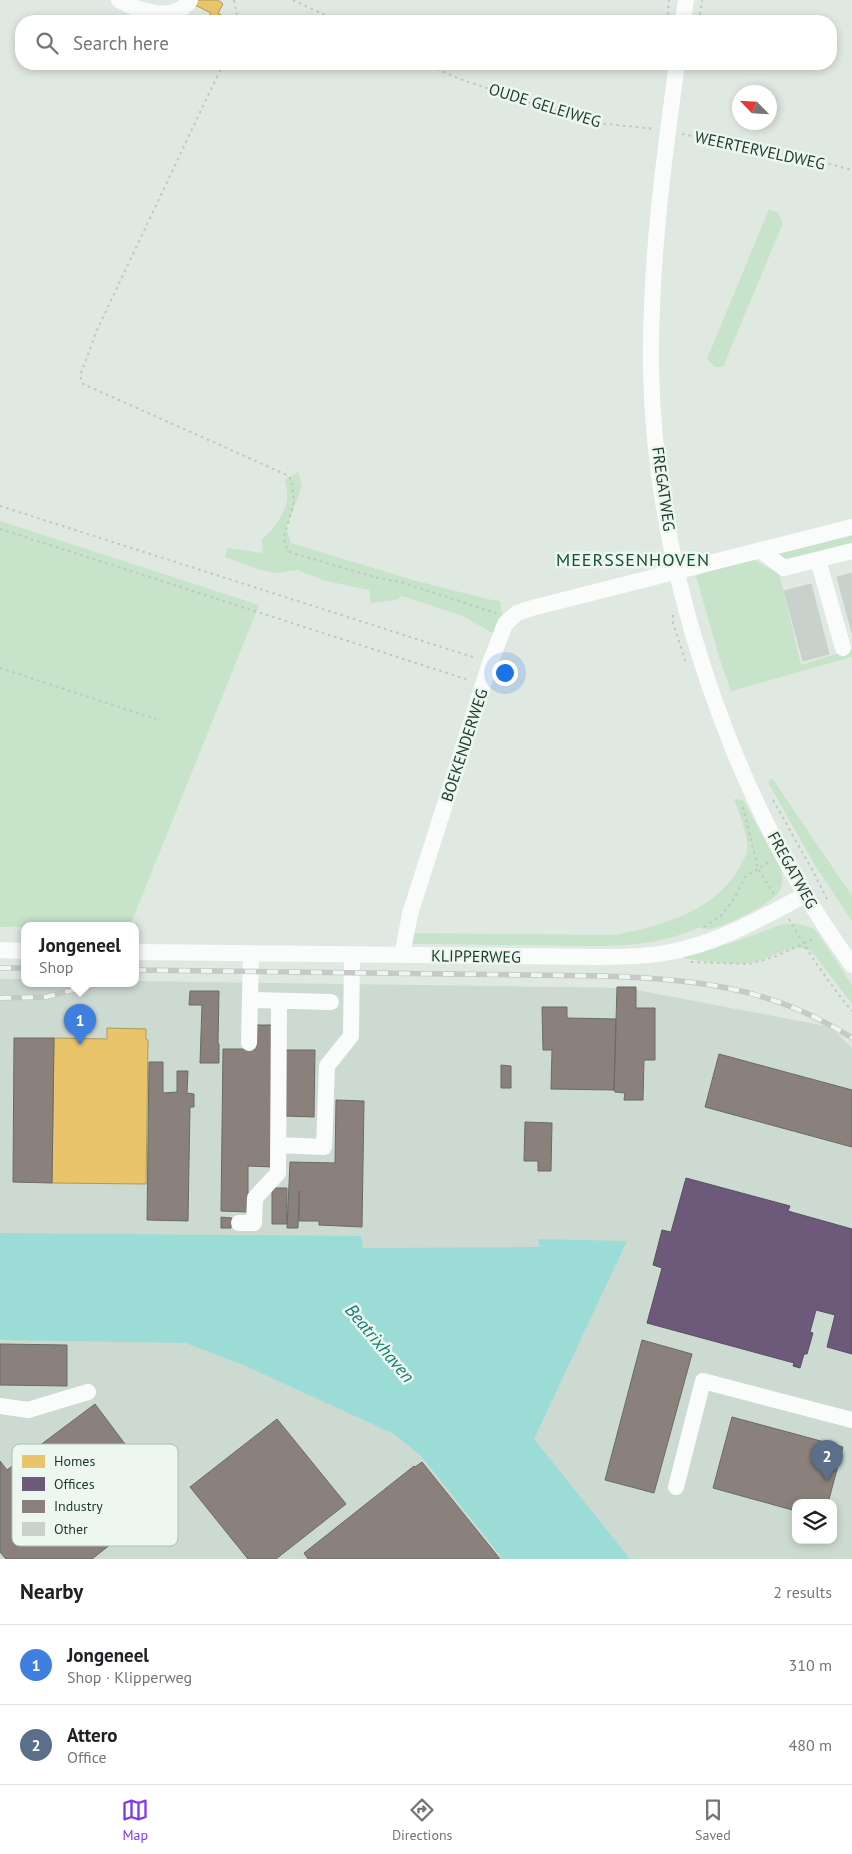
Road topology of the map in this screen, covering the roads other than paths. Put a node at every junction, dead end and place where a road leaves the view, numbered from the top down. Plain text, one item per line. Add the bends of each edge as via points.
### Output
1 (119, 0) edge
2 (190, 0) edge
3 (686, 0) edge
4 (684, 15) edge
5 (676, 70) edge
6 (852, 526) edge
7 (760, 550) junction
8 (852, 551) edge
9 (818, 560) junction
10 (677, 572) junction
11 (842, 648) dead end
12 (805, 895) junction
13 (0, 950) edge
14 (21, 950) edge
15 (139, 952) edge
16 (252, 954) junction
17 (352, 955) junction
18 (402, 955) junction
19 (852, 965) edge
20 (250, 1000) junction
21 (279, 1001) junction
22 (331, 1002) dead end
23 (250, 1043) dead end
24 (278, 1145) junction
25 (239, 1223) dead end
26 (88, 1392) dead end
27 (0, 1406) edge
28 (852, 1420) edge
29 (676, 1487) dead end

1 - 2 street via 145,12 160,13 184,7
3 - 4 street
5 - 10 street, FREGATWEG via 654,259 651,368 659,461
6 - 7 street
7 - 9 street via 784,568
7 - 10 street
8 - 9 street
9 - 11 street
10 - 12 street, FREGATWEG via 694,635 740,766
10 - 18 street, BOEKENDERWEG via 532,608 517,613 503,628 410,914
12 - 18 street, KLIPPERWEG via 755,922 705,942 665,953 600,957
12 - 19 street, FREGATWEG
13 - 14 street
15 - 16 street, KLIPPERWEG
16 - 17 street, KLIPPERWEG
16 - 20 street
17 - 18 street, KLIPPERWEG
17 - 24 street via 351,1036 327,1066 324,1147
20 - 21 street
20 - 23 street
21 - 22 street
21 - 24 street
24 - 25 street via 278,1173 255,1198 254,1223
26 - 27 street via 28,1410
28 - 29 street via 703,1381

